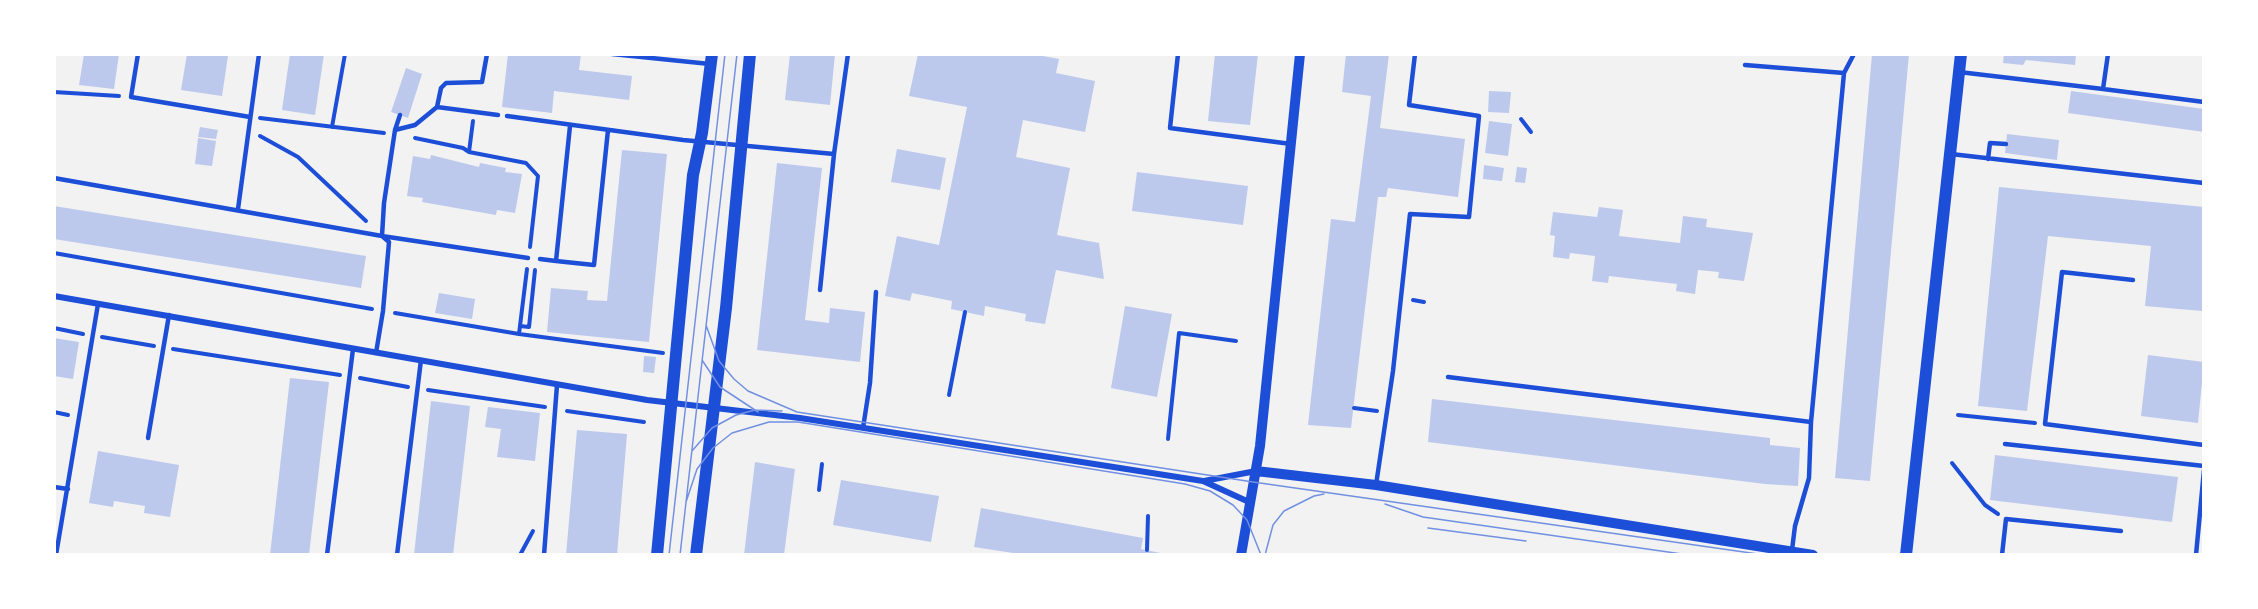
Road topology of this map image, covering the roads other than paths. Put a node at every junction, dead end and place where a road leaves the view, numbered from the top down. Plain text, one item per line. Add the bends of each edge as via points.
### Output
1 (138, 54) edge
2 (259, 54) edge
3 (486, 54) edge
4 (612, 54) edge
5 (750, 54) edge
6 (848, 54) edge
7 (1178, 54) edge
8 (1300, 54) edge
9 (1415, 54) edge
10 (1854, 54) edge
11 (1961, 54) edge
12 (2108, 54) edge
13 (711, 59) edge
14 (1745, 64) dead end
15 (1959, 72) junction
16 (1844, 73) junction
17 (2103, 89) junction
18 (2204, 102) edge
19 (437, 107) junction
20 (399, 115) dead end
21 (498, 115) dead end
22 (507, 116) dead end
23 (250, 117) junction
24 (570, 126) junction
25 (608, 130) junction
26 (394, 132) junction
27 (700, 142) junction
28 (1291, 144) junction
29 (2006, 144) dead end
30 (740, 145) junction
31 (834, 154) junction
32 (1951, 154) junction
33 (1988, 159) junction
34 (54, 178) edge
35 (2204, 183) edge
36 (238, 209) junction
37 (382, 236) junction
38 (528, 258) road end
39 (540, 259) road end
40 (556, 261) junction
41 (2133, 280) dead end
42 (820, 290) dead end
43 (876, 292) dead end
44 (54, 296) edge
45 (98, 304) junction
46 (170, 315) junction
47 (353, 349) junction
48 (376, 353) junction
49 (421, 360) junction
50 (1448, 377) dead end
51 (557, 385) junction
52 (672, 403) junction
53 (714, 408) junction
54 (1811, 422) junction
55 (863, 428) junction
56 (148, 438) dead end
57 (2005, 444) dead end
58 (2204, 445) edge
59 (2204, 468) edge
60 (1256, 471) junction
61 (1203, 481) junction
62 (1376, 485) junction
63 (54, 487) edge
64 (68, 489) junction
65 (1249, 502) junction
66 (2121, 531) dead end
67 (1792, 550) junction
68 (56, 555) edge
69 (327, 555) edge
70 (397, 555) edge
71 (544, 555) edge
72 (657, 555) edge
73 (696, 555) edge
74 (1241, 555) edge
75 (1814, 555) edge
76 (1906, 555) edge
77 (2002, 555) edge
78 (2196, 555) edge

1 - 23 lane via 131,97
2 - 23 lane
3 - 19 lane via 482,82 446,82
4 - 13 lane
5 - 30 main road
6 - 31 lane
7 - 28 lane via 1170,128
8 - 28 street
9 - 62 lane via 1409,105 1479,116 1469,217 1410,214
10 - 16 lane
11 - 15 main road
12 - 17 lane
13 - 27 main road
14 - 16 lane
15 - 17 lane
15 - 32 main road
16 - 54 lane
17 - 18 lane
19 - 21 lane
19 - 26 lane via 415,125
20 - 26 lane
22 - 24 lane
23 - 36 lane
24 - 25 lane
24 - 40 lane
25 - 27 lane
25 - 40 lane via 594,265
26 - 37 lane
27 - 30 lane
27 - 52 main road via 693,175
28 - 60 street
29 - 33 lane via 1990,143
30 - 31 lane
30 - 53 main road
31 - 42 lane
32 - 33 lane
32 - 76 main road
33 - 35 lane
34 - 36 lane
36 - 37 lane
37 - 38 lane
37 - 48 lane via 389,242
39 - 40 lane
41 - 58 lane via 2062,272 2045,424
43 - 55 lane
44 - 45 street
45 - 46 street
45 - 64 lane
46 - 47 street
46 - 56 lane
47 - 48 street
47 - 69 lane
48 - 49 street
49 - 51 street
49 - 70 lane
50 - 54 lane
51 - 52 street
51 - 71 lane
52 - 53 street
52 - 72 main road
53 - 55 street
53 - 73 main road
54 - 67 lane via 1809,478
55 - 61 street
57 - 59 lane
59 - 78 lane
60 - 61 street
60 - 62 street
60 - 65 street
61 - 65 street
62 - 67 street
63 - 64 lane
64 - 68 lane
65 - 74 street
66 - 77 lane via 2006,519
67 - 75 street

